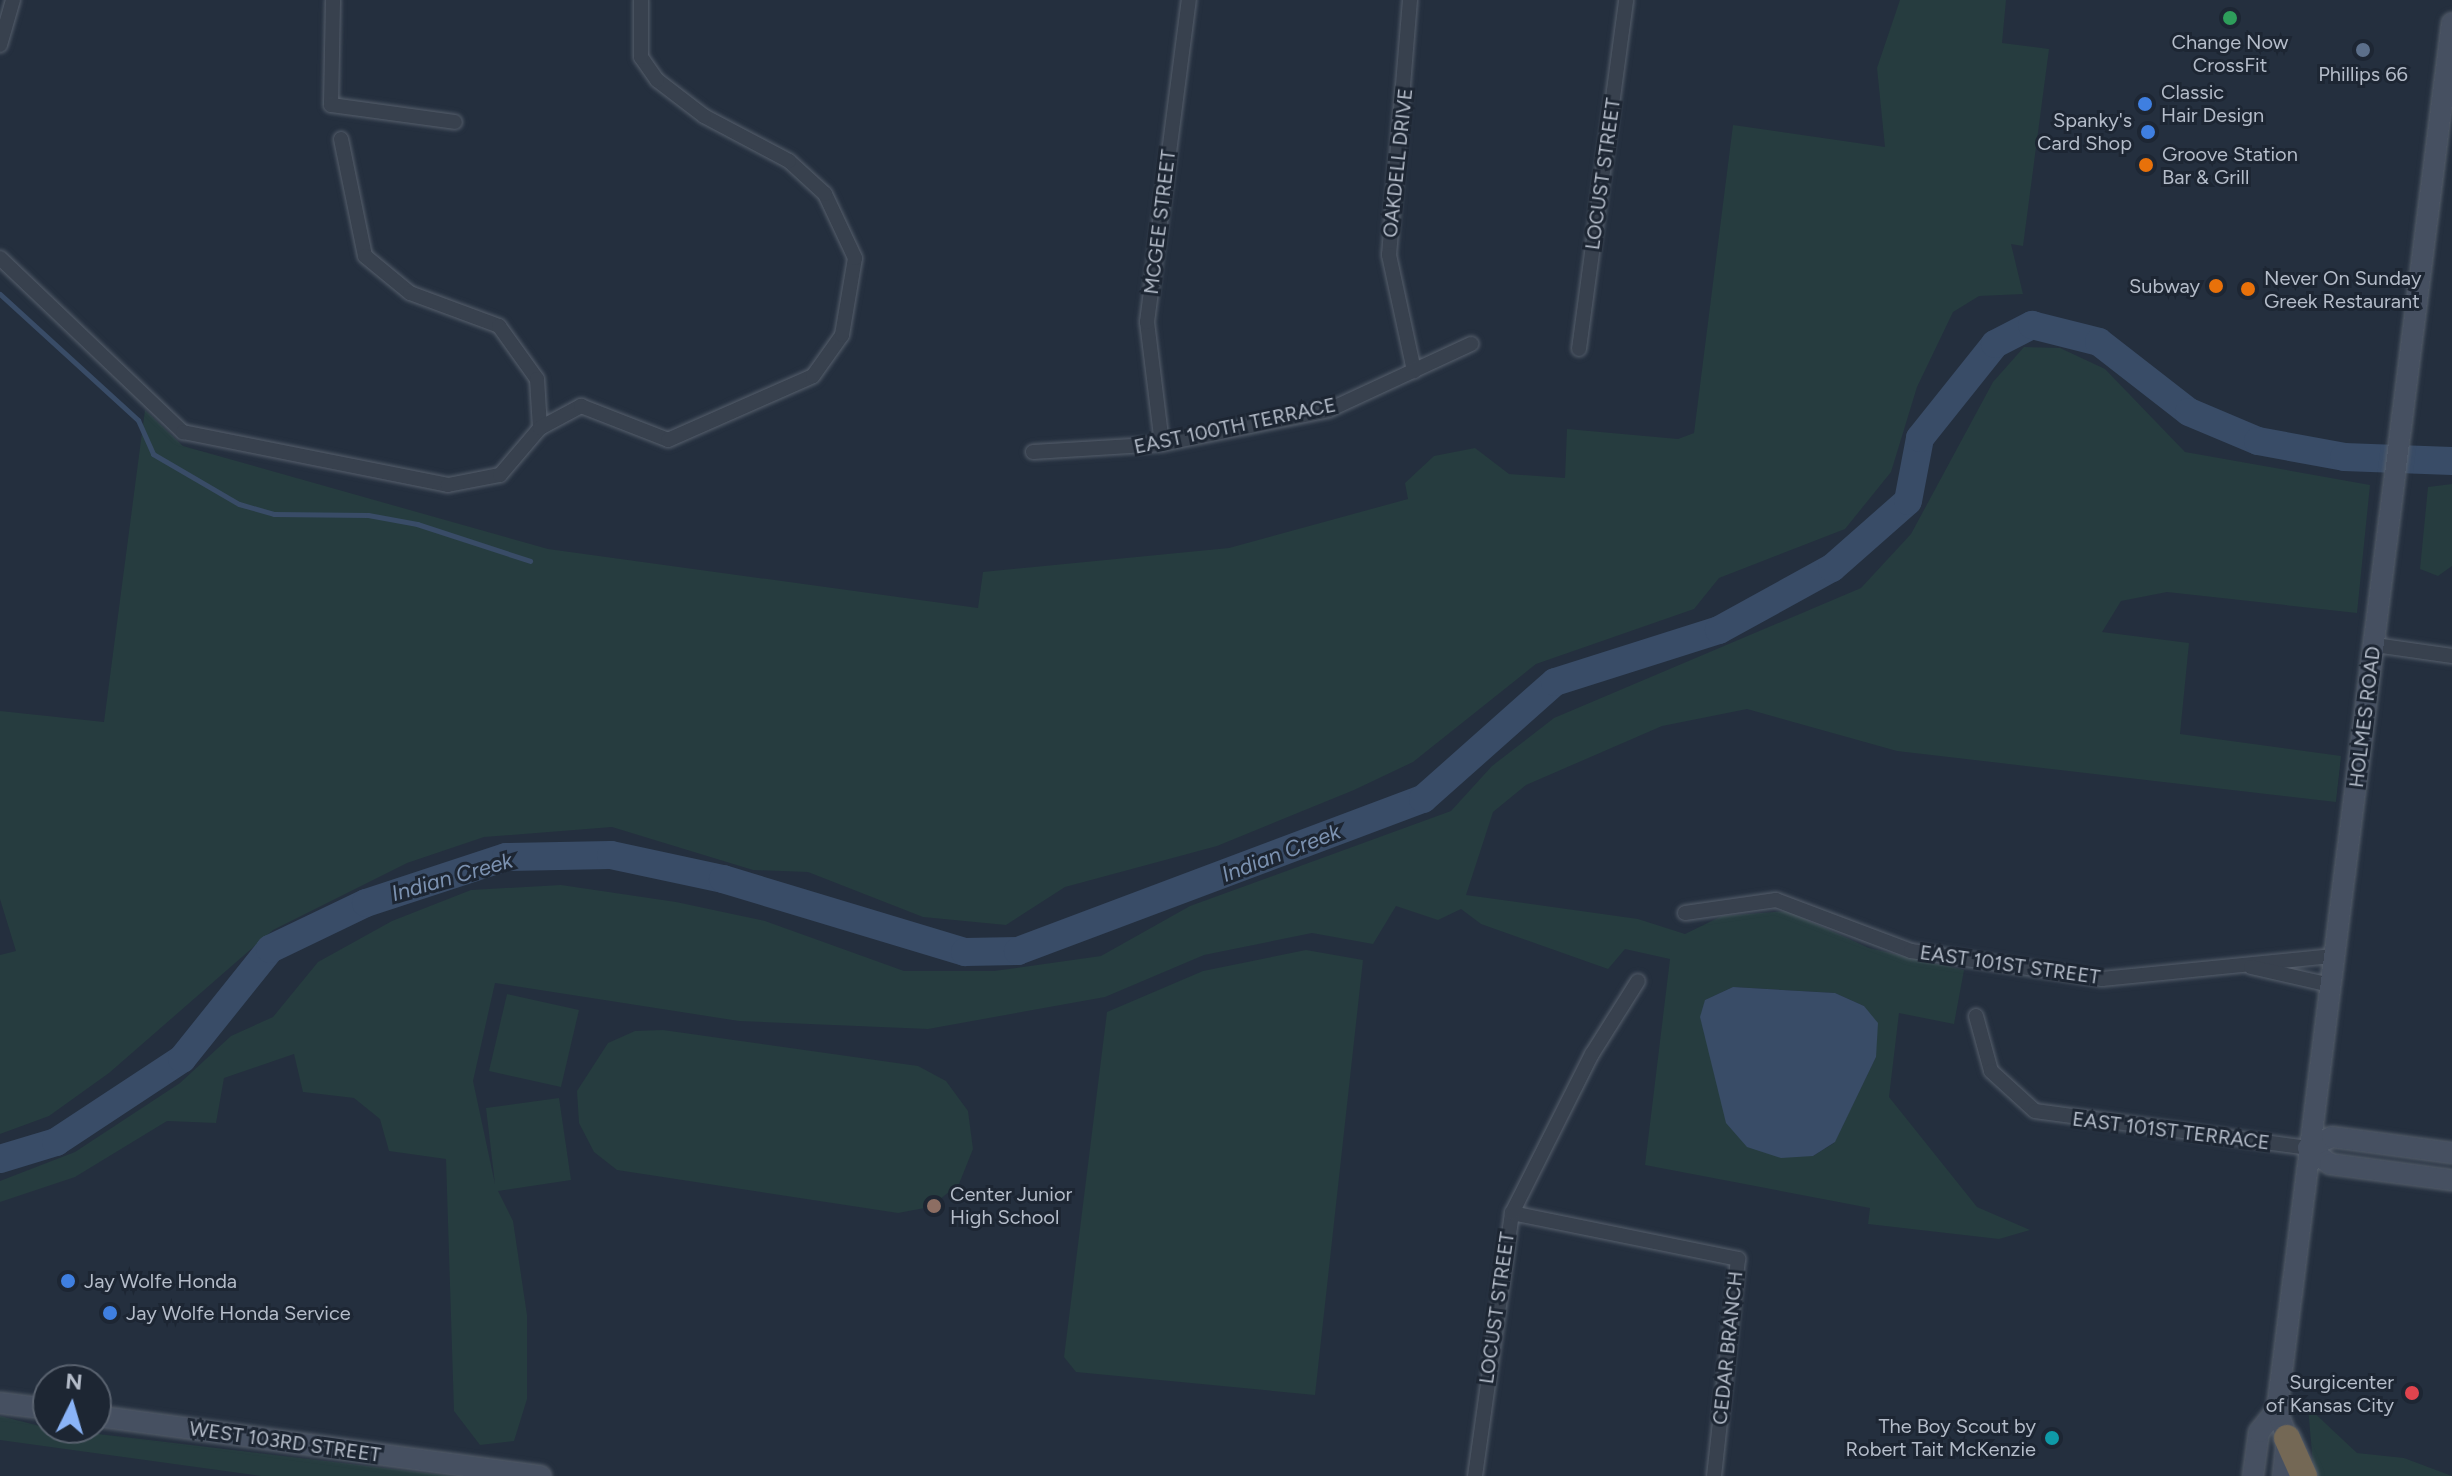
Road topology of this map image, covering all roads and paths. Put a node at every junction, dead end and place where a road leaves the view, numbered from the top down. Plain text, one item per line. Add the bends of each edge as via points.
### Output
1 (13, 0) edge
2 (333, 0) edge
3 (641, 0) edge
4 (1189, 0) edge
5 (1410, 0) edge
6 (1626, 0) edge
7 (2452, 23) edge
8 (0, 45) edge
9 (455, 122) dead end
10 (341, 139) dead end
11 (0, 258) edge
12 (1471, 344) dead end
13 (1579, 349) dead end
14 (1414, 371) junction
15 (540, 428) junction
16 (1162, 444) junction
17 (1033, 452) dead end
18 (2375, 645) junction
19 (2452, 656) edge
20 (1685, 913) dead end
21 (2334, 956) junction
22 (2251, 967) junction
23 (1638, 981) dead end
24 (2330, 985) junction
25 (1976, 1016) dead end
26 (2308, 1148) junction
27 (2452, 1153) edge
28 (2452, 1180) edge
29 (1512, 1213) junction
30 (0, 1403) edge
31 (32, 1407) edge
32 (2277, 1410) junction
33 (112, 1418) edge
34 (2287, 1438) junction
35 (541, 1476) edge
36 (1475, 1476) edge
37 (1714, 1476) edge
38 (2253, 1476) edge
39 (2283, 1476) edge
40 (2304, 1476) edge

1 - 8 street
2 - 9 street via 331,105
3 - 15 street via 641,57 657,80 789,161 825,194 855,258 855,288 842,335 813,376 668,440 581,406
4 - 16 street, MCGEE STREET via 1147,322
5 - 14 street, OAKDELL DRIVE via 1389,255
6 - 13 street, LOCUST STREET
7 - 18 main road, HOLMES ROAD
10 - 15 street via 365,256 410,293 499,326 537,379
11 - 15 street via 183,432 474,486 500,475
12 - 14 street, EAST 100TH TERRACE
14 - 16 street, EAST 100TH TERRACE via 1329,410
16 - 17 street, EAST 100TH TERRACE
18 - 19 street
18 - 21 main road, HOLMES ROAD
20 - 22 street, EAST 101ST STREET via 1776,900 1911,951 2102,979
21 - 22 street, EAST 101ST STREET via 2276,956
21 - 24 main road, HOLMES ROAD
22 - 24 street, EAST 101ST STREET
23 - 29 street, LOCUST STREET via 1592,1054
24 - 26 main road, HOLMES ROAD
25 - 26 street, EAST 101ST TERRACE via 1991,1071 2035,1111
26 - 27 main road, EAST 101ST TERRACE via 2332,1137
26 - 28 main road, EAST 101ST TERRACE via 2330,1164
26 - 32 main road, HOLMES ROAD
29 - 36 street, LOCUST STREET
29 - 37 street, CEDAR BRANCH via 1738,1259
30 - 31 main road
32 - 34 main road, HOLMES ROAD
32 - 38 main road, HOLMES ROAD via 2259,1432
33 - 35 main road, WEST 103RD STREET
34 - 39 main road, HOLMES ROAD
34 - 40 highway

